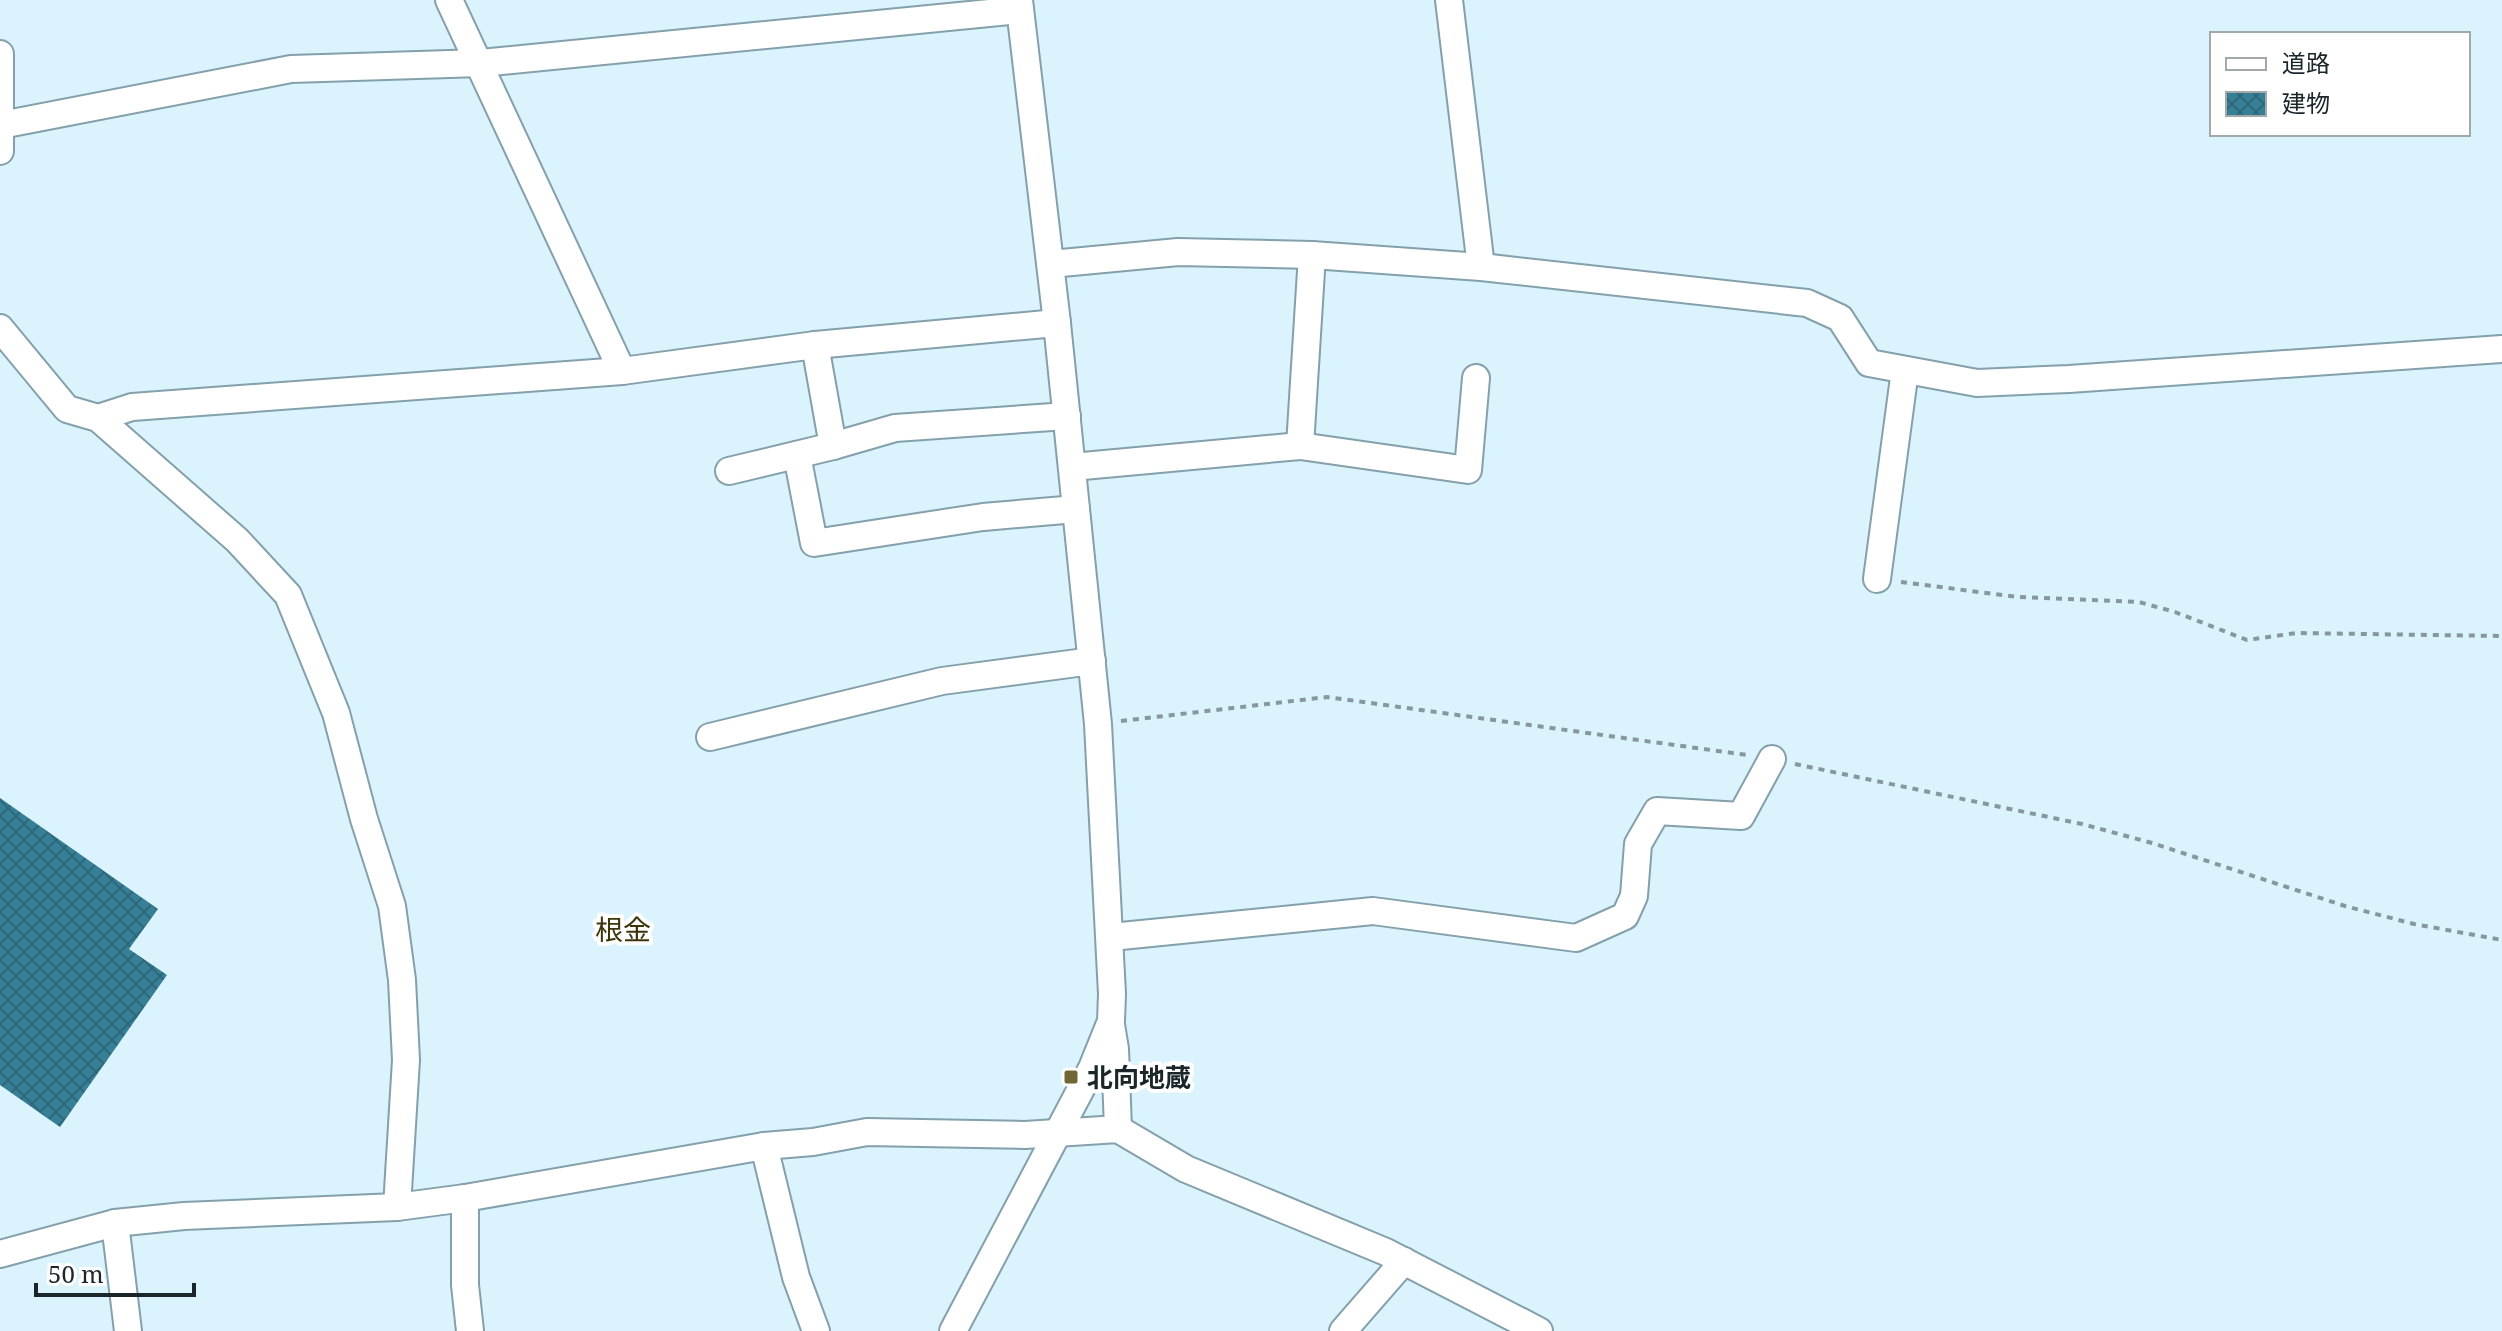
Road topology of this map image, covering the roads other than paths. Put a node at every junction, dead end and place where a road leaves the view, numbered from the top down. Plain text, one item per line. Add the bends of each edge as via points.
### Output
1 (449, 0) edge
2 (1449, 0) edge
3 (1020, 5) edge
4 (0, 54) edge
5 (481, 63) junction
6 (1, 125) edge
7 (0, 151) edge
8 (1312, 255) junction
9 (1051, 264) junction
10 (1481, 267) junction
11 (1057, 323) junction
12 (0, 328) edge
13 (815, 345) junction
14 (2502, 349) edge
15 (1905, 370) junction
16 (622, 371) junction
17 (1476, 378) dead end
18 (1067, 416) junction
19 (98, 418) junction
20 (833, 446) junction
21 (1300, 446) junction
22 (797, 455) junction
23 (1072, 467) junction
24 (729, 471) dead end
25 (1076, 509) junction
26 (1877, 579) road end
27 (1092, 661) junction
28 (710, 737) dead end
29 (1772, 759) road end
30 (1111, 937) junction
31 (1111, 1021) junction
32 (1118, 1129) junction
33 (1057, 1134) junction
34 (764, 1146) junction
35 (465, 1198) junction
36 (397, 1207) junction
37 (115, 1223) junction
38 (0, 1254) edge
39 (1404, 1261) junction
40 (128, 1331) edge
41 (470, 1331) edge
42 (816, 1331) edge
43 (953, 1331) edge
44 (1343, 1331) edge
45 (1539, 1331) edge

1 - 5 street
2 - 10 street
3 - 5 street
3 - 9 street
4 - 6 street
5 - 6 street via 291,69
5 - 16 street
6 - 7 street
8 - 9 street via 1178,252
8 - 10 street
8 - 21 street
9 - 11 street
10 - 15 street via 1807,303 1840,318 1869,363
11 - 13 street
11 - 18 street
12 - 19 street via 67,409
13 - 16 street
13 - 20 street
14 - 15 street via 1977,383
15 - 26 street
16 - 19 street via 132,407
17 - 21 street via 1468,470
18 - 20 street via 895,428
18 - 23 street
19 - 36 street via 237,540 288,595 336,713 392,906 402,980 406,1060
20 - 22 street
21 - 23 street
22 - 24 street
22 - 25 street via 814,543 983,517
23 - 25 street
25 - 27 street
27 - 28 street via 942,681
27 - 30 street
29 - 30 street via 1741,816 1657,811 1638,844 1634,896 1625,916 1576,938 1373,911
30 - 31 street
31 - 32 street
31 - 33 street
32 - 33 street
32 - 39 street via 1186,1169
33 - 34 street via 867,1132
33 - 43 street
34 - 35 street
34 - 42 street via 796,1277
35 - 36 street
35 - 41 street
36 - 37 street
37 - 38 street
37 - 40 street
39 - 44 street
39 - 45 street

